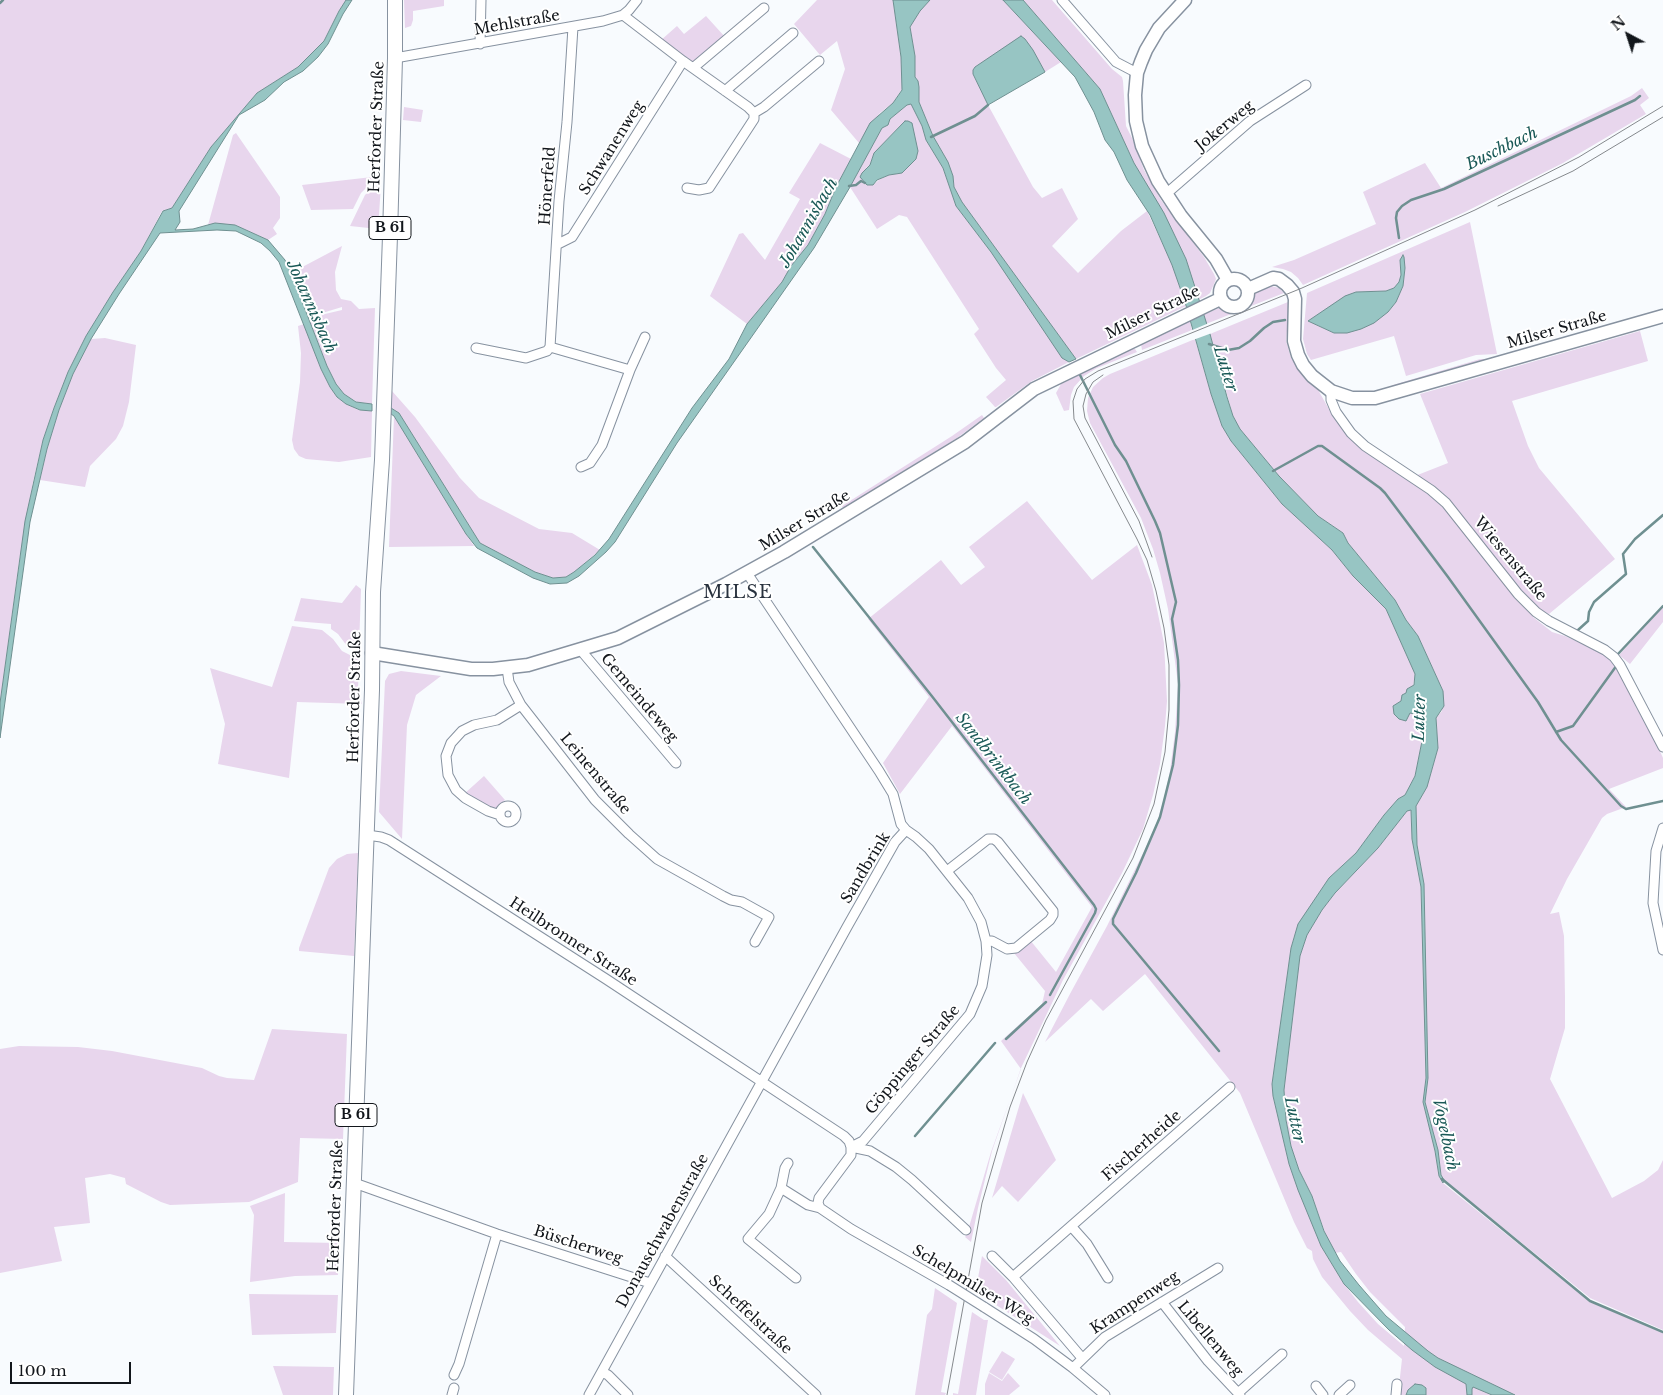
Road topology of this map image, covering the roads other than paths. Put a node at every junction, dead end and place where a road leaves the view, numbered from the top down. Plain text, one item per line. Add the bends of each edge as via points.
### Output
1 (395, 0) edge
2 (482, 0) edge
3 (637, 0) edge
4 (1062, 0) edge
5 (1185, 0) edge
6 (764, 8) dead end
7 (623, 15) junction
8 (573, 27) junction
9 (793, 33) dead end
10 (480, 44) junction
11 (395, 58) junction
12 (683, 61) junction
13 (819, 61) dead end
14 (693, 68) junction
15 (1137, 73) junction
16 (1306, 86) dead end
17 (725, 91) junction
18 (754, 113) junction
19 (687, 188) dead end
20 (1166, 194) junction
21 (558, 244) junction
22 (1228, 280) junction
23 (1248, 289) junction
24 (1216, 301) junction
25 (1663, 316) edge
26 (645, 337) dead end
27 (476, 348) dead end
28 (550, 348) junction
29 (630, 370) junction
30 (1331, 391) junction
31 (581, 467) dead end
32 (747, 573) junction
33 (582, 650) junction
34 (372, 653) junction
35 (507, 668) junction
36 (521, 705) junction
37 (1663, 747) edge
38 (676, 763) dead end
39 (500, 815) dead end
40 (1663, 828) edge
41 (906, 830) junction
42 (367, 835) junction
43 (947, 871) junction
44 (986, 941) junction
45 (755, 942) dead end
46 (1663, 950) edge
47 (761, 1081) junction
48 (1230, 1087) dead end
49 (852, 1147) junction
50 (788, 1163) dead end
51 (353, 1185) junction
52 (781, 1188) junction
53 (820, 1208) junction
54 (1071, 1226) junction
55 (966, 1230) dead end
56 (497, 1234) junction
57 (665, 1256) junction
58 (992, 1256) dead end
59 (1218, 1268) dead end
60 (1013, 1277) junction
61 (796, 1278) dead end
62 (1108, 1278) dead end
63 (650, 1282) junction
64 (1162, 1302) junction
65 (1282, 1354) dead end
66 (1082, 1358) junction
67 (1073, 1368) junction
68 (602, 1372) junction
69 (454, 1376) dead end
70 (1398, 1384) dead end
71 (1316, 1386) dead end
72 (1350, 1386) dead end
73 (1239, 1394) edge
74 (346, 1395) edge
75 (589, 1395) edge
76 (628, 1395) edge
77 (816, 1395) edge
78 (1105, 1395) edge
79 (1323, 1395) edge
80 (1339, 1395) edge
81 (1396, 1395) edge

1 - 11 main road, Herforder Straße / B 61
2 - 10 street
3 - 7 street
4 - 15 street via 1116,62
5 - 15 main road via 1159,28
6 - 14 street
7 - 8 street, Mehlstraße
7 - 12 street
8 - 10 street, Mehlstraße
8 - 21 street, Hönerfeld
9 - 17 street
10 - 11 street, Mehlstraße
11 - 34 main road, Herforder Straße / B 61
12 - 14 street
12 - 21 street, Schwanenweg via 572,237
13 - 18 street
14 - 17 street
15 - 20 main road via 1134,106 1138,134
16 - 20 street, Jokerweg via 1250,121
17 - 18 street
18 - 19 street via 754,119 710,188
20 - 22 main road via 1216,259
21 - 28 street, Hönerfeld
22 - 23 main road via 1238,279
22 - 24 main road
23 - 24 main road via 1248,298 1236,307
23 - 30 main road, Milser Straße via 1272,278 1285,282 1292,289 1295,299 1294,341 1298,355 1312,376
24 - 32 main road, Milser Straße via 1029,393 965,442
25 - 30 main road, Milser Straße via 1375,398 1352,398
26 - 29 street
27 - 28 street via 526,358
28 - 29 street
29 - 31 street via 602,445 590,463
30 - 37 street, Wiesenstraße via 1336,412 1351,433 1446,503 1536,612 1614,657
32 - 33 main road, Milser Straße via 628,633
32 - 41 street, Sandbrink via 880,771 893,794 901,824
33 - 35 main road, Milser Straße
33 - 38 street, Gemeindeweg
34 - 35 main road, Milser Straße via 471,669
34 - 42 main road, Herforder Straße / B 61
35 - 36 street, Leinenstraße via 512,691
36 - 39 street via 497,720 462,731 446,756 448,775 456,790 465,798
36 - 45 street, Leinenstraße via 595,800 651,855 723,896 769,917
40 - 46 street via 1656,851 1653,902
41 - 43 street, Göppinger Straße via 929,849
41 - 47 street, Sandbrink via 895,842
42 - 47 street, Heilbronner Straße via 389,840
42 - 51 main road, Herforder Straße / B 61
43 - 44 street, Göppinger Straße via 974,908
43 - 44 street via 988,839 994,839 1053,911 1050,920 1016,948 1007,949
44 - 49 street, Göppinger Straße via 982,986 970,1014 863,1140
47 - 49 street, Heilbronner Straße via 844,1136
47 - 57 street, Donauschwabenstraße
48 - 54 street, Fischerheide
49 - 53 street via 847,1162 818,1198
49 - 55 street via 870,1151 896,1168
50 - 52 street
51 - 56 street, Büscherweg
51 - 74 main road, Herforder Straße / B 61
52 - 53 street, Schelpmilser Weg via 808,1205
52 - 61 street via 769,1214 748,1239
53 - 67 street, Schelpmilser Weg, bridge via 1027,1334
54 - 60 street, Fischerheide
54 - 62 street
56 - 63 street, Büscherweg
56 - 69 street
57 - 63 street, Donauschwabenstraße
57 - 77 street, Scheffelstraße
58 - 60 street, Schelpmilser Weg
59 - 64 street, Krampenweg
60 - 66 street, Schelpmilser Weg
63 - 68 street, Donauschwabenstraße
64 - 66 street, Krampenweg via 1105,1337
64 - 73 street, Libellenweg via 1208,1361
65 - 73 street, Libellenweg
66 - 67 street, Krampenweg
67 - 78 street, Schelpmilser Weg
68 - 75 street, Donauschwabenstraße
68 - 76 street
70 - 81 street
71 - 79 street
72 - 80 street

